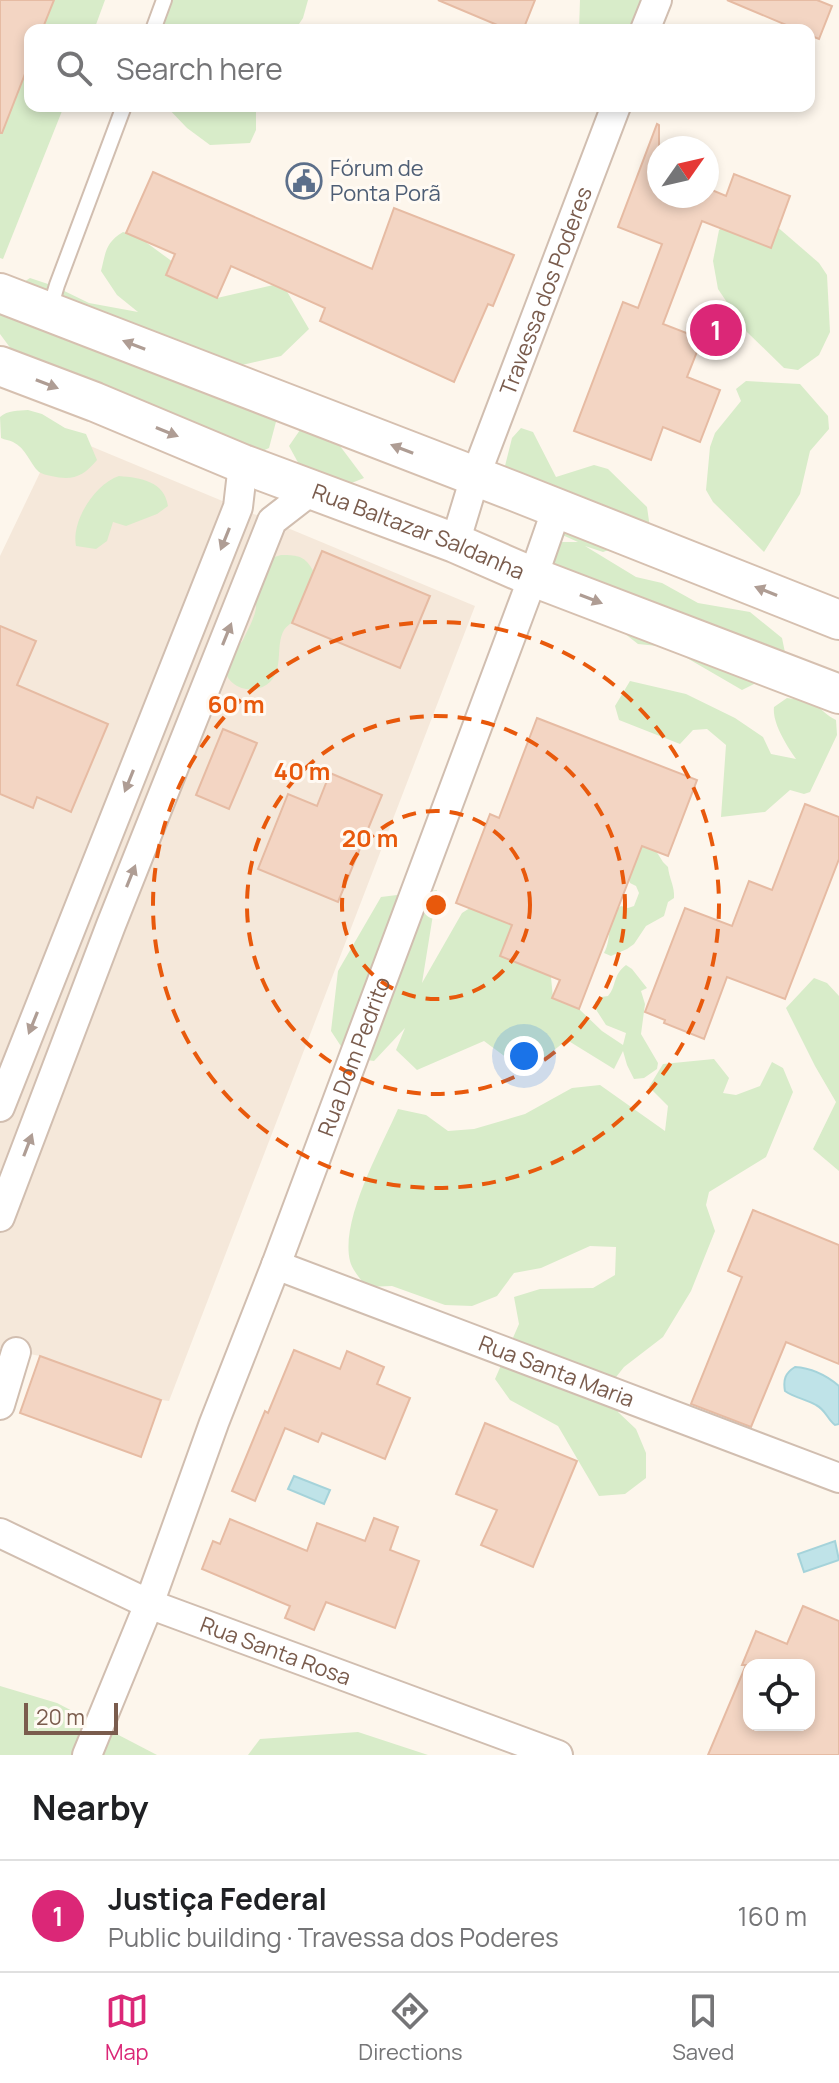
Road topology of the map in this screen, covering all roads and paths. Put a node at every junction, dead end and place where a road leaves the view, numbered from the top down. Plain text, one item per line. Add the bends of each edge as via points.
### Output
1 (164, 0) edge
2 (657, 0) edge
3 (155, 24) edge
4 (647, 24) edge
5 (122, 112) edge
6 (614, 112) edge
7 (0, 293) edge
8 (49, 312) junction
9 (0, 366) edge
10 (243, 464) junction
11 (475, 477) junction
12 (312, 490) junction
13 (557, 508) junction
14 (455, 543) junction
15 (533, 577) junction
16 (839, 620) edge
17 (839, 694) edge
18 (78, 911) junction
19 (111, 925) junction
20 (0, 1107) edge
21 (0, 1217) edge
22 (276, 1265) junction
23 (16, 1352) dead end
24 (0, 1405) edge
25 (839, 1478) edge
26 (0, 1533) edge
27 (149, 1604) junction
28 (87, 1755) edge
29 (558, 1755) edge

1 - 3 lane
2 - 4 street
5 - 8 lane
6 - 11 street, Travessa dos Poderes
7 - 8 main road
11 -> 8 main road
9 -> 10 main road, Rua Baltazar Saldanha
10 - 12 main road, Rua Baltazar Saldanha
10 -> 18 street via 238,507
11 - 13 main road
11 - 14 street, Travessa dos Poderes
12 - 14 main road, Rua Baltazar Saldanha
19 -> 12 street via 272,521
13 - 15 street, Rua Dom Pedrito
16 -> 13 main road
14 - 15 main road, Rua Baltazar Saldanha
15 -> 17 main road, Rua Baltazar Saldanha
15 - 22 street, Rua Dom Pedrito
18 - 19 street
18 -> 20 street
21 -> 19 street
22 - 25 street, Rua Santa Maria
22 - 27 street, Rua Dom Pedrito
23 - 24 street
26 - 27 street, Rua Santa Rosa
27 - 28 street, Rua Dom Pedrito
27 - 29 street, Rua Santa Rosa

